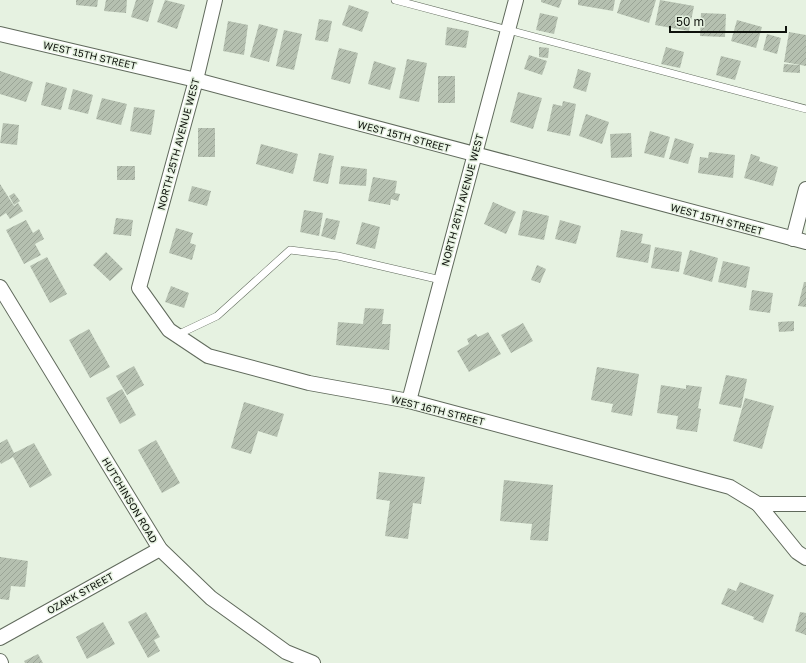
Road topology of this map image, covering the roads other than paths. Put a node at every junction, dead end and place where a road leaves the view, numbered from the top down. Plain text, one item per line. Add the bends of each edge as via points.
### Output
1 (215, 0) edge
2 (395, 0) edge
3 (516, 0) edge
4 (507, 31) junction
5 (0, 34) edge
6 (196, 80) junction
7 (806, 109) edge
8 (474, 155) junction
9 (806, 189) edge
10 (799, 240) edge
11 (441, 280) junction
12 (0, 287) edge
13 (139, 288) joint
14 (177, 336) junction
15 (409, 401) junction
16 (758, 504) junction
17 (806, 504) edge
18 (160, 549) junction
19 (806, 558) edge
20 (0, 638) edge
21 (289, 657) edge
22 (314, 663) edge

1 - 6 street, NORTH 25TH AVENUE WEST
2 - 4 lane
3 - 4 street, NORTH 26TH AVENUE WEST
4 - 7 lane
4 - 8 street, NORTH 26TH AVENUE WEST
5 - 6 street, WEST 15TH STREET
6 - 8 street, WEST 15TH STREET
6 - 13 street, NORTH 25TH AVENUE WEST
8 - 10 street, WEST 15TH STREET
8 - 11 street, NORTH 26TH AVENUE WEST
9 - 10 street
11 - 14 lane via 338,256 290,250 217,316
11 - 15 street, NORTH 26TH AVENUE WEST
12 - 18 street, HUTCHINSON ROAD
13 - 14 street, WEST 16TH STREET via 169,330
14 - 15 street, WEST 16TH STREET via 208,356 309,383
15 - 16 street, WEST 16TH STREET via 730,487
16 - 17 street
16 - 19 street, WEST 16TH STREET via 797,552
18 - 20 street, OZARK STREET
18 - 21 street, HUTCHINSON ROAD via 211,598
21 - 22 street, HUTCHINSON ROAD

